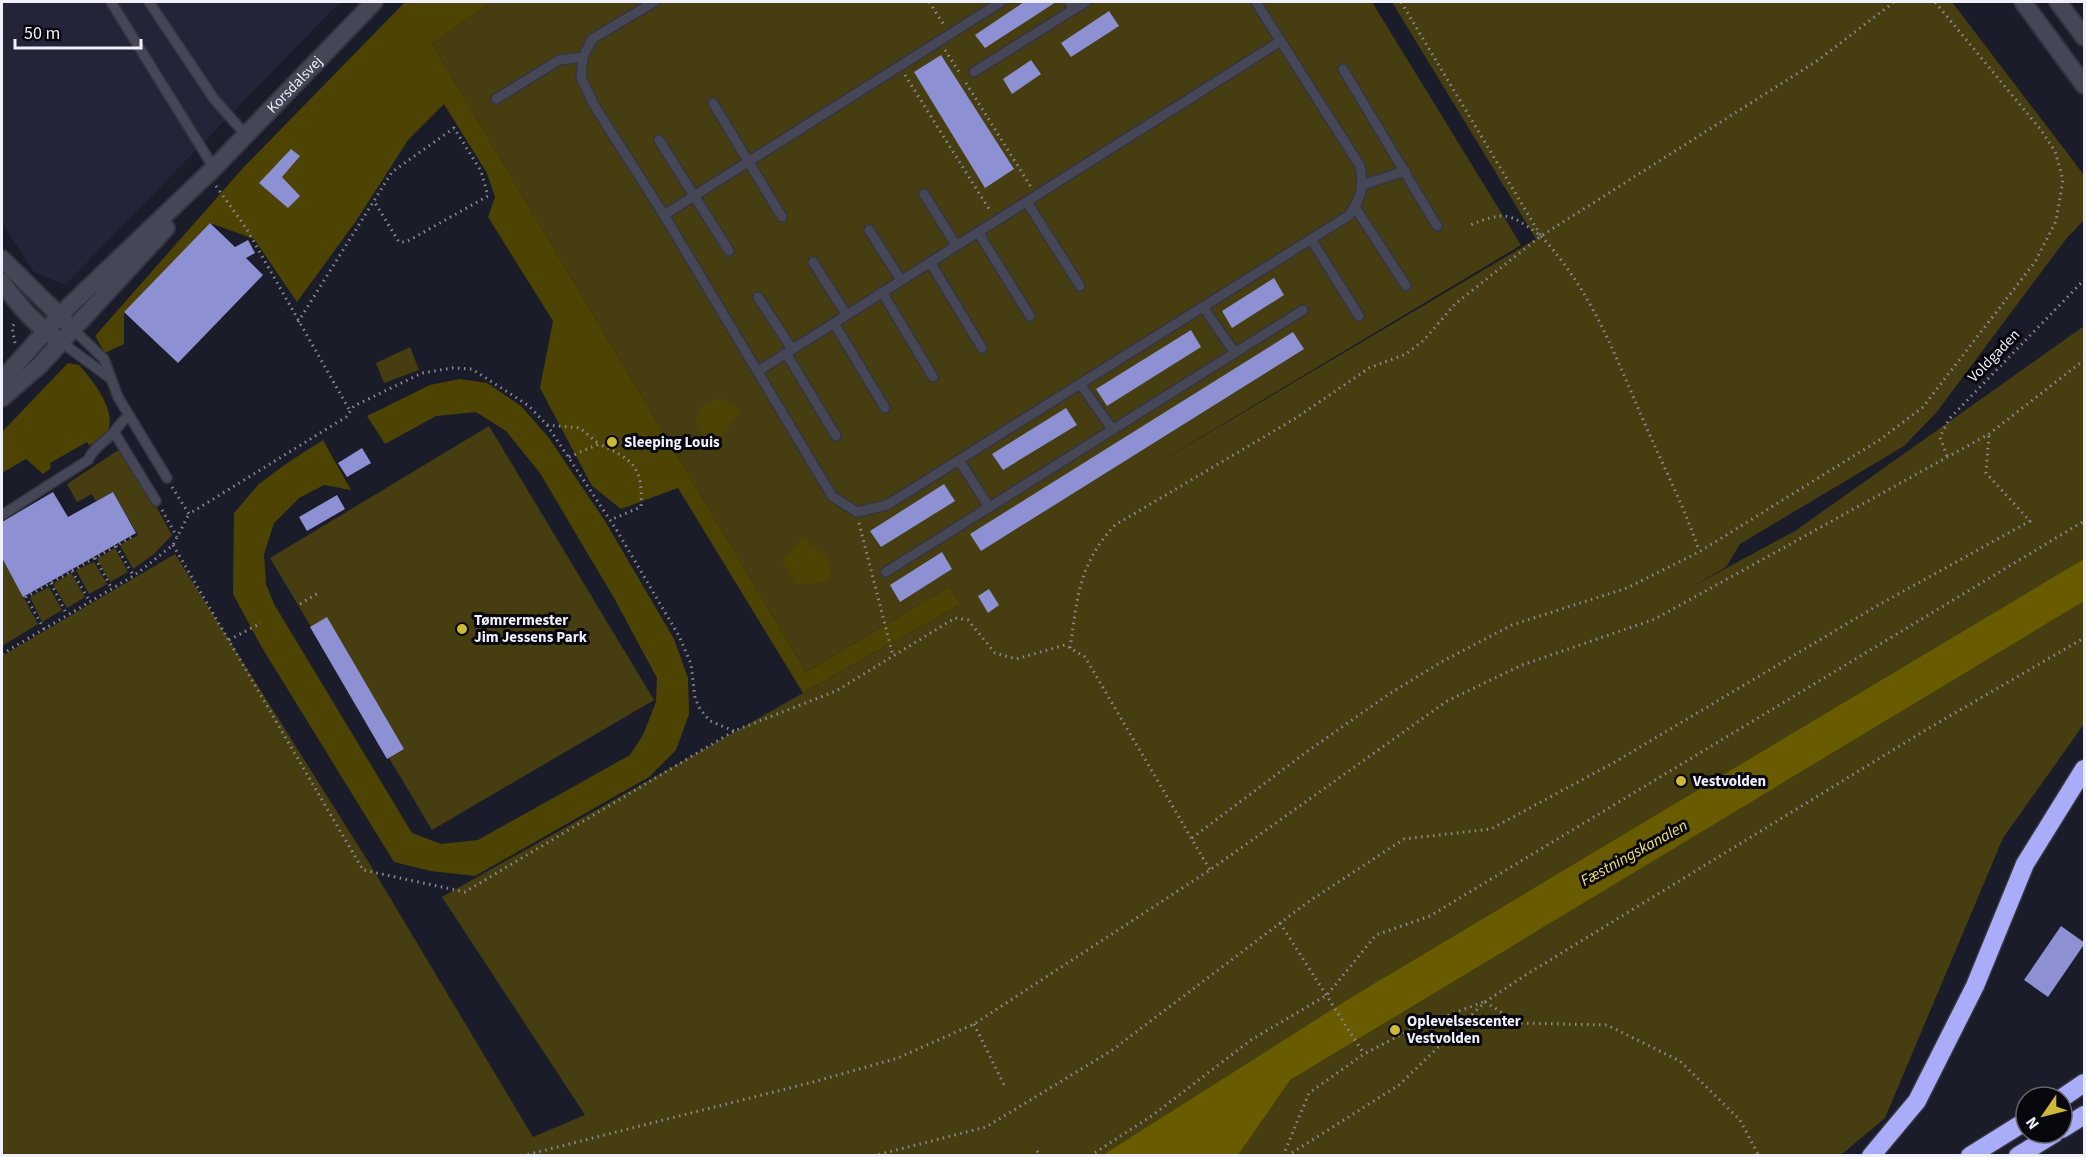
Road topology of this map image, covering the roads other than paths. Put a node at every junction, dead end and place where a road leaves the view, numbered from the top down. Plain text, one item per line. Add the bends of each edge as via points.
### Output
1 (111, 2) edge
2 (149, 2) edge
3 (374, 2) edge
4 (654, 2) edge
5 (1001, 2) edge
6 (1086, 2) edge
7 (1256, 2) edge
8 (2023, 2) edge
9 (2058, 2) edge
10 (1071, 5) edge
11 (2085, 38) edge
12 (1281, 41) junction
13 (583, 57) junction
14 (1343, 69) dead end
15 (974, 72) dead end
16 (2085, 85) edge
17 (496, 99) dead end
18 (713, 103) dead end
19 (246, 135) junction
20 (659, 140) dead end
21 (748, 162) junction
22 (1405, 171) junction
23 (211, 172) junction
24 (1363, 185) junction
25 (924, 194) dead end
26 (693, 196) junction
27 (1027, 202) junction
28 (1355, 207) junction
29 (664, 215) junction
30 (782, 217) dead end
31 (1437, 226) dead end
32 (869, 230) dead end
33 (978, 232) junction
34 (1311, 239) junction
35 (956, 245) junction
36 (729, 251) dead end
37 (2, 259) edge
38 (813, 262) dead end
39 (930, 262) junction
40 (902, 280) junction
41 (2, 282) edge
42 (1080, 286) dead end
43 (1406, 286) dead end
44 (882, 292) junction
45 (758, 297) dead end
46 (1203, 307) junction
47 (1303, 310) dead end
48 (61, 314) junction
49 (846, 315) junction
50 (1030, 316) dead end
51 (1359, 316) dead end
52 (834, 322) junction
53 (73, 329) junction
54 (44, 331) junction
55 (61, 342) junction
56 (982, 348) dead end
57 (789, 351) junction
58 (1235, 353) junction
59 (758, 371) junction
60 (933, 377) dead end
61 (110, 378) junction
62 (2, 380) edge
63 (1080, 384) junction
64 (2, 398) edge
65 (885, 408) dead end
66 (129, 416) junction
67 (1113, 430) junction
68 (114, 432) junction
69 (836, 436) dead end
70 (958, 460) junction
71 (167, 478) road end
72 (156, 501) road end
73 (989, 507) junction
74 (2, 515) edge
75 (886, 572) dead end
76 (2085, 769) edge
77 (2014, 1128) edge
78 (2035, 1145) edge
79 (1871, 1155) edge
80 (1970, 1155) edge
81 (2018, 1155) edge

1 - 23 lane
2 - 19 lane via 214,99
3 - 19 street, Korsdalsvej
4 - 13 lane via 592,39
5 - 21 lane
6 - 10 lane
7 - 12 lane
8 - 16 street
9 - 11 street
10 - 15 lane
12 - 24 lane via 1360,166
12 - 27 lane
13 - 17 lane via 560,60
13 - 29 lane via 581,77 594,105
14 - 22 lane
18 - 21 lane
19 - 23 street, Korsdalsvej
20 - 26 lane
21 - 26 lane
21 - 30 lane
22 - 24 lane
22 - 31 lane
23 - 48 street, Korsdalsvej
23 - 53 street, Korsdalsvej via 180,212
24 - 28 lane via 1362,197
25 - 35 lane
26 - 29 lane
26 - 36 lane
27 - 33 lane
27 - 42 lane
28 - 34 lane via 1348,216
28 - 43 lane
29 - 59 lane
32 - 40 lane
33 - 35 lane
33 - 50 lane
34 - 46 lane
34 - 51 lane
35 - 39 lane
37 - 48 street
38 - 49 lane
39 - 40 lane
39 - 56 lane
40 - 44 lane
41 - 54 street
44 - 49 lane
44 - 60 lane
45 - 57 lane
46 - 58 lane
46 - 63 lane
47 - 58 lane
48 - 53 street
48 - 54 street, Korsdalsvej
49 - 52 lane
52 - 57 lane
52 - 65 lane
53 - 55 street, Korsdalsvej
53 - 61 lane via 104,359
54 - 55 street
54 - 62 street, Korsdalsvej
55 - 61 lane
55 - 64 street, Korsdalsvej
57 - 59 lane
57 - 69 lane
58 - 67 lane
59 - 70 lane via 832,496 857,512 887,505
61 - 66 lane
63 - 67 lane
63 - 70 lane
66 - 68 lane via 118,422
66 - 71 lane
67 - 73 lane
68 - 72 lane
68 - 74 lane via 93,449 88,460
70 - 73 lane
73 - 75 lane
76 - 79 highway via 2025,864 1975,986 1917,1101
77 - 80 highway
78 - 81 highway

